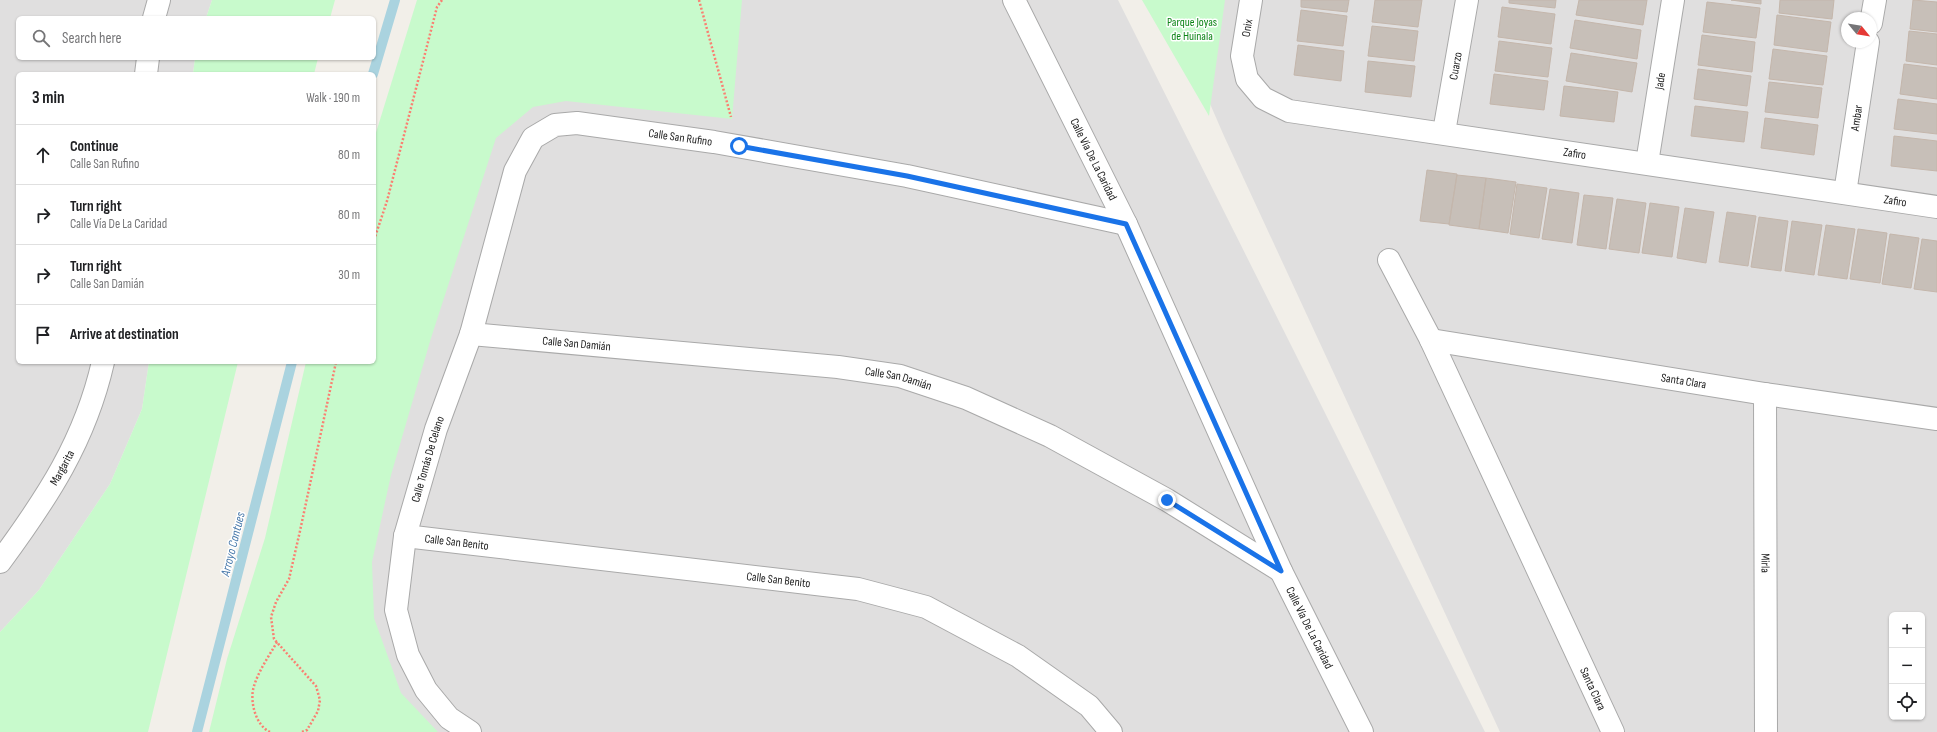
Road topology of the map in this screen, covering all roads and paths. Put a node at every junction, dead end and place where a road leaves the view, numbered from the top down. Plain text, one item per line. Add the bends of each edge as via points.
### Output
1 (442, 0) edge
2 (699, 0) edge
3 (1014, 0) edge
4 (1252, 0) edge
5 (1467, 0) edge
6 (1672, 0) edge
7 (1875, 0) edge
8 (1873, 12) edge
9 (1867, 48) edge
10 (1242, 56) joint
11 (148, 60) edge
12 (146, 72) edge
13 (1444, 132) junction
14 (739, 146) junction
15 (1647, 163) junction
16 (515, 171) joint
17 (1845, 193) junction
18 (1937, 207) edge
19 (1126, 224) junction
20 (376, 234) edge
21 (1388, 260) dead end
22 (470, 334) junction
23 (1430, 340) junction
24 (103, 364) edge
25 (336, 364) edge
26 (1765, 394) junction
27 (1937, 419) edge
28 (405, 536) junction
29 (0, 562) edge
30 (1281, 571) junction
31 (277, 642) junction
32 (270, 732) edge
33 (302, 732) edge
34 (470, 732) edge
35 (1111, 732) edge
36 (1362, 732) edge
37 (1613, 732) edge
38 (1766, 732) edge

1 - 20 path via 437,7 391,186
2 - 14 path
3 - 19 street, Calle Vía De La Caridad
4 - 10 street, Onix
5 - 13 street, Cuarzo
6 - 15 street, Jade
7 - 8 street
9 - 17 street, Ambar
10 - 13 street, Zafiro via 1247,79 1263,98 1289,111
11 - 12 street
13 - 15 street, Zafiro
14 - 16 street, Calle San Rufino via 577,123 555,125 533,138
14 - 19 street, Calle San Rufino via 907,176
15 - 17 street, Zafiro
16 - 22 street, Calle Tomás De Celano
17 - 18 street, Zafiro
19 - 30 street, Calle Vía De La Caridad
21 - 23 street, Santa Clara
22 - 28 street, Calle Tomás De Celano via 436,429
22 - 30 street, Calle San Damián via 838,367 900,376 966,398 1050,436 1167,500
23 - 26 street, Santa Clara
23 - 37 street, Santa Clara
24 - 29 street, Margarita via 96,393 73,450 42,504
25 - 31 path via 288,579 271,617
26 - 27 street, Santa Clara
26 - 38 street, Mirla
28 - 34 street, Calle Tomás De Celano via 396,610 408,655 430,696 449,718
28 - 35 street, Calle San Benito via 858,589 926,607 1018,656 1089,706
30 - 36 street, Calle Vía De La Caridad
31 - 32 path via 264,662 253,687 254,709 259,724
31 - 33 path via 316,686 320,700 318,711 307,730

